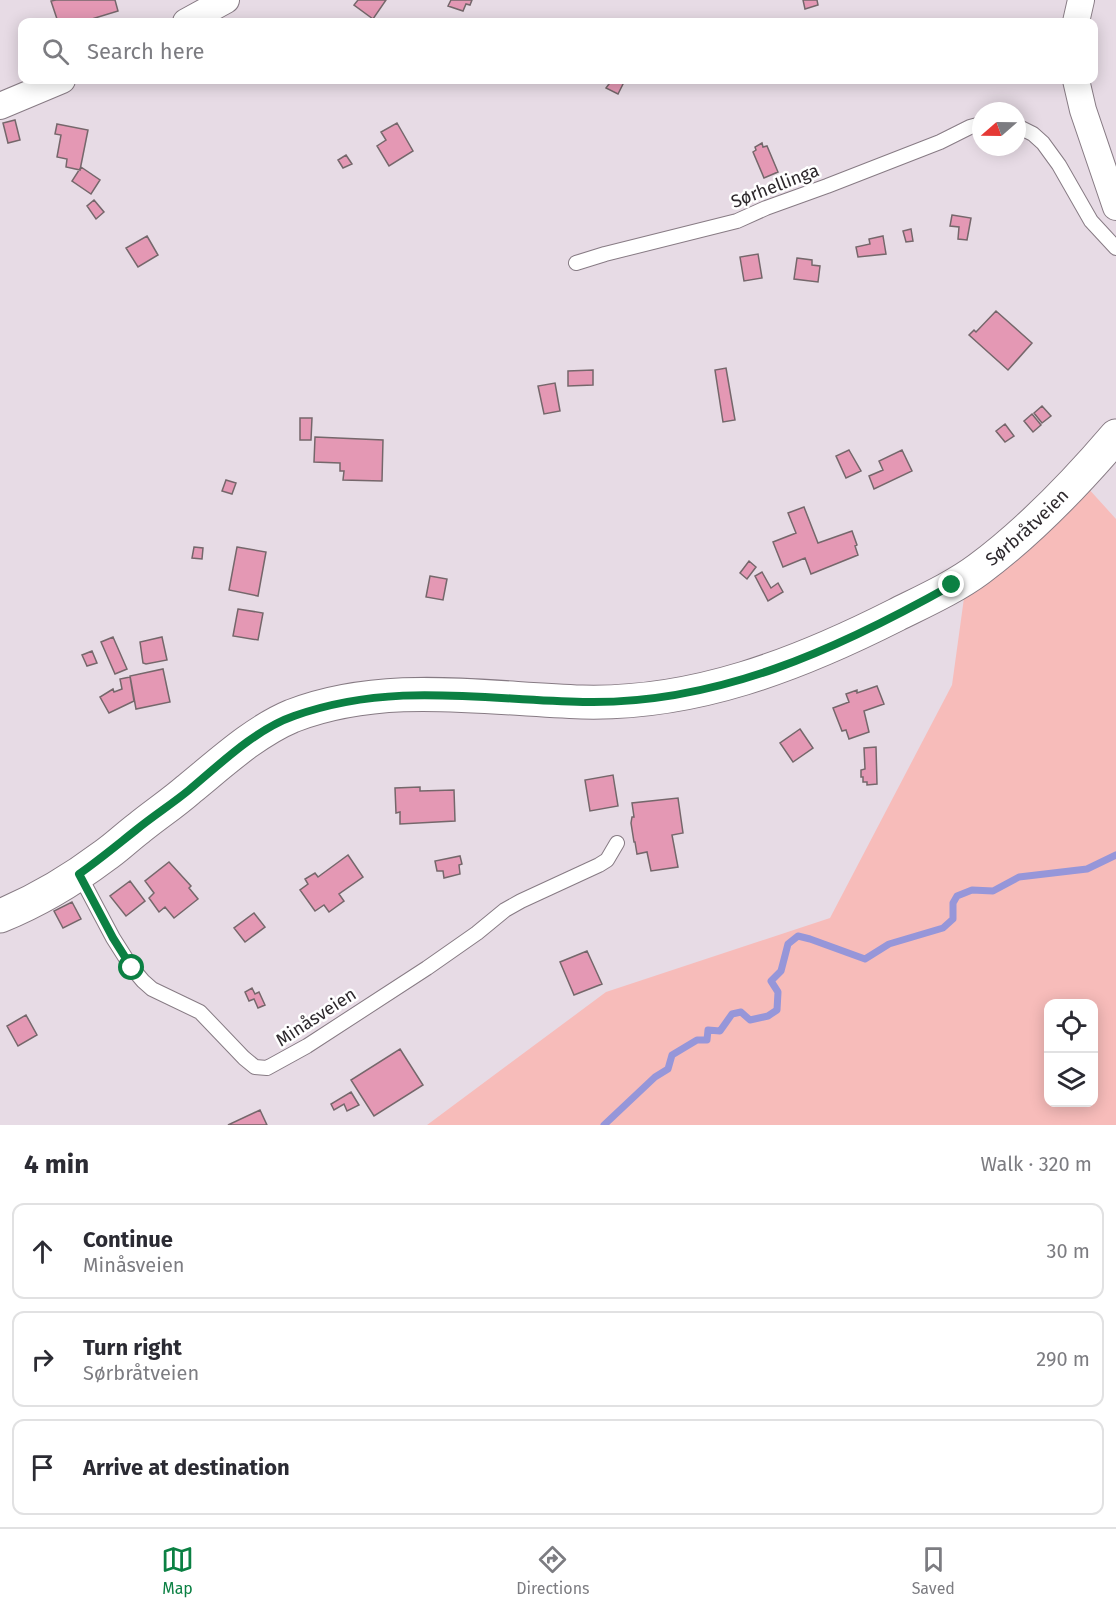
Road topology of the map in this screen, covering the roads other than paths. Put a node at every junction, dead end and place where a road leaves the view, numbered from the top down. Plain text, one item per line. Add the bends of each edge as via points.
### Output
1 (226, 0) edge
2 (1081, 0) edge
3 (193, 18) edge
4 (1077, 18) edge
5 (52, 84) edge
6 (1077, 84) edge
7 (0, 106) edge
8 (972, 126) edge
9 (1026, 130) edge
10 (1116, 207) edge
11 (1116, 248) edge
12 (576, 263) dead end
13 (1116, 436) edge
14 (617, 843) dead end
15 (79, 874) junction
16 (0, 916) edge

1 - 3 street
2 - 4 street
5 - 7 street
6 - 10 street
8 - 12 lane, Sørhellinga via 737,221
9 - 11 lane via 1043,143 1091,221
13 - 15 street, Sørbråtveien via 1026,530 976,572 819,652 748,679 663,698 584,702 394,695 316,709 267,729
14 - 15 lane, Minåsveien via 607,860 505,910 453,951 307,1047 267,1068 255,1067 244,1058 200,1012 143,981 113,938
15 - 16 street, Sørbråtveien

